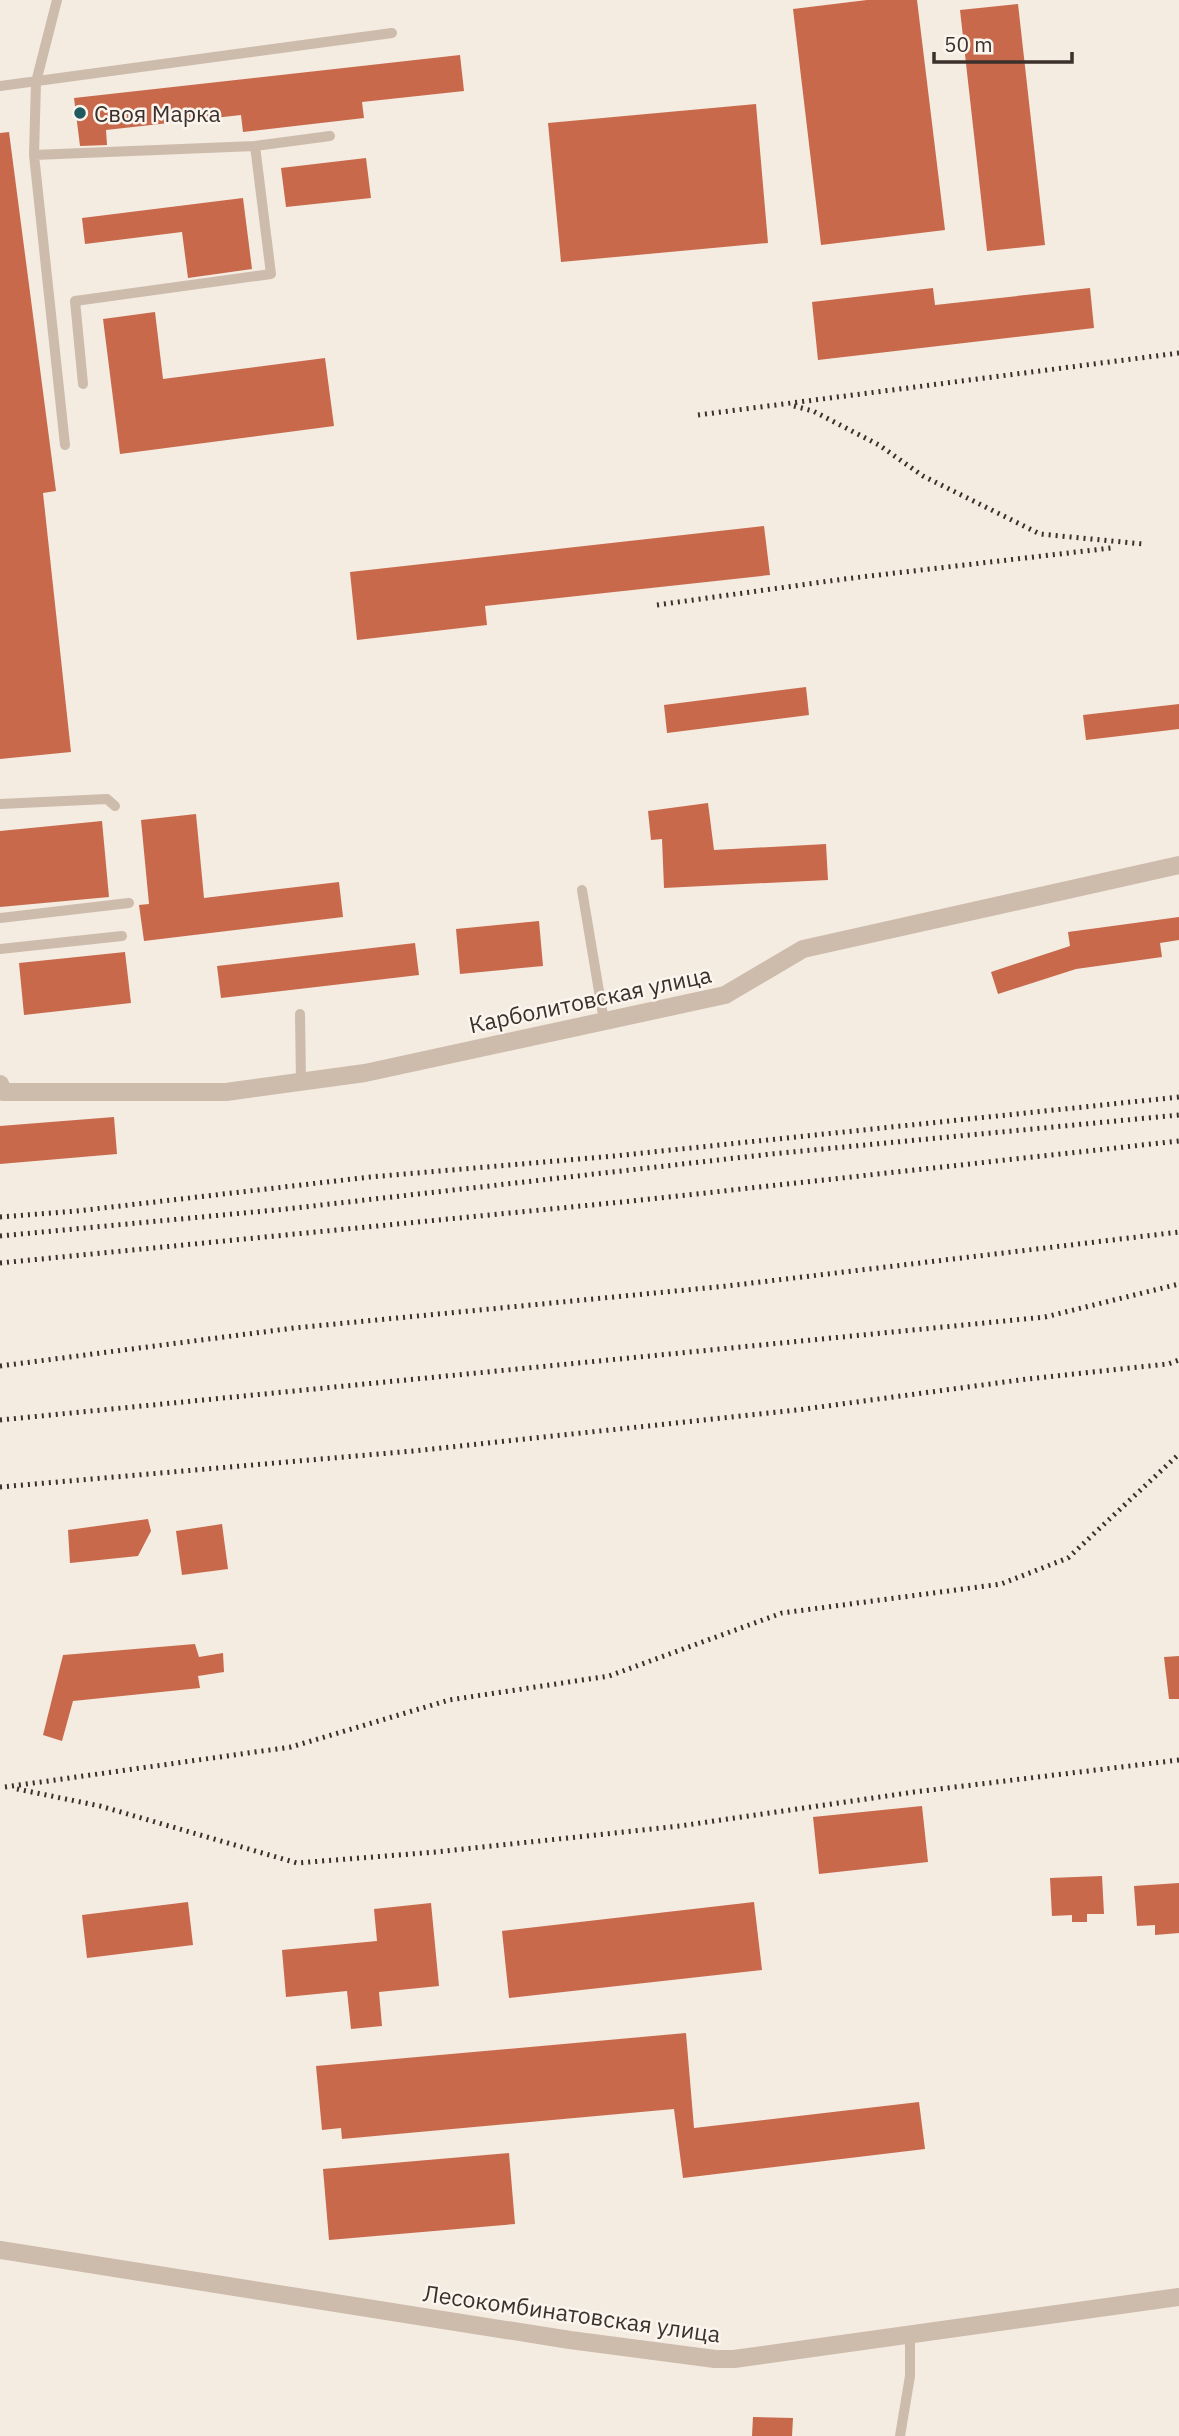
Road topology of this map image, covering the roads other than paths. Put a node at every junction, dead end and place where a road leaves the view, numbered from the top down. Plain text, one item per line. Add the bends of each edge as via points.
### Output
1 (57, 0) edge
2 (393, 33) dead end
3 (36, 82) junction
4 (0, 86) edge
5 (330, 136) dead end
6 (255, 146) junction
7 (34, 155) junction
8 (83, 384) dead end
9 (65, 445) dead end
10 (0, 804) edge
11 (115, 806) dead end
12 (1179, 866) edge
13 (582, 890) dead end
14 (129, 903) dead end
15 (0, 918) edge
16 (122, 936) dead end
17 (0, 949) edge
18 (300, 1014) dead end
19 (604, 1021) junction
20 (301, 1082) junction
21 (1, 1089) edge
22 (0, 2250) edge
23 (1179, 2297) edge
24 (910, 2334) junction
25 (900, 2436) edge

1 - 3 lane
2 - 3 lane
3 - 4 lane
3 - 7 lane
5 - 6 lane
6 - 7 lane
6 - 8 lane via 271,274 75,301
7 - 9 lane
10 - 11 lane via 107,799
12 - 19 street, Карболитовская улица via 803,949 725,995
13 - 19 lane
14 - 15 lane
16 - 17 lane
18 - 20 lane
19 - 20 street, Карболитовская улица via 365,1073
20 - 21 street, Карболитовская улица via 226,1093
22 - 24 street, Лесокомбинатовская улица via 696,2358 734,2359
23 - 24 street, Лесокомбинатовская улица
24 - 25 lane

